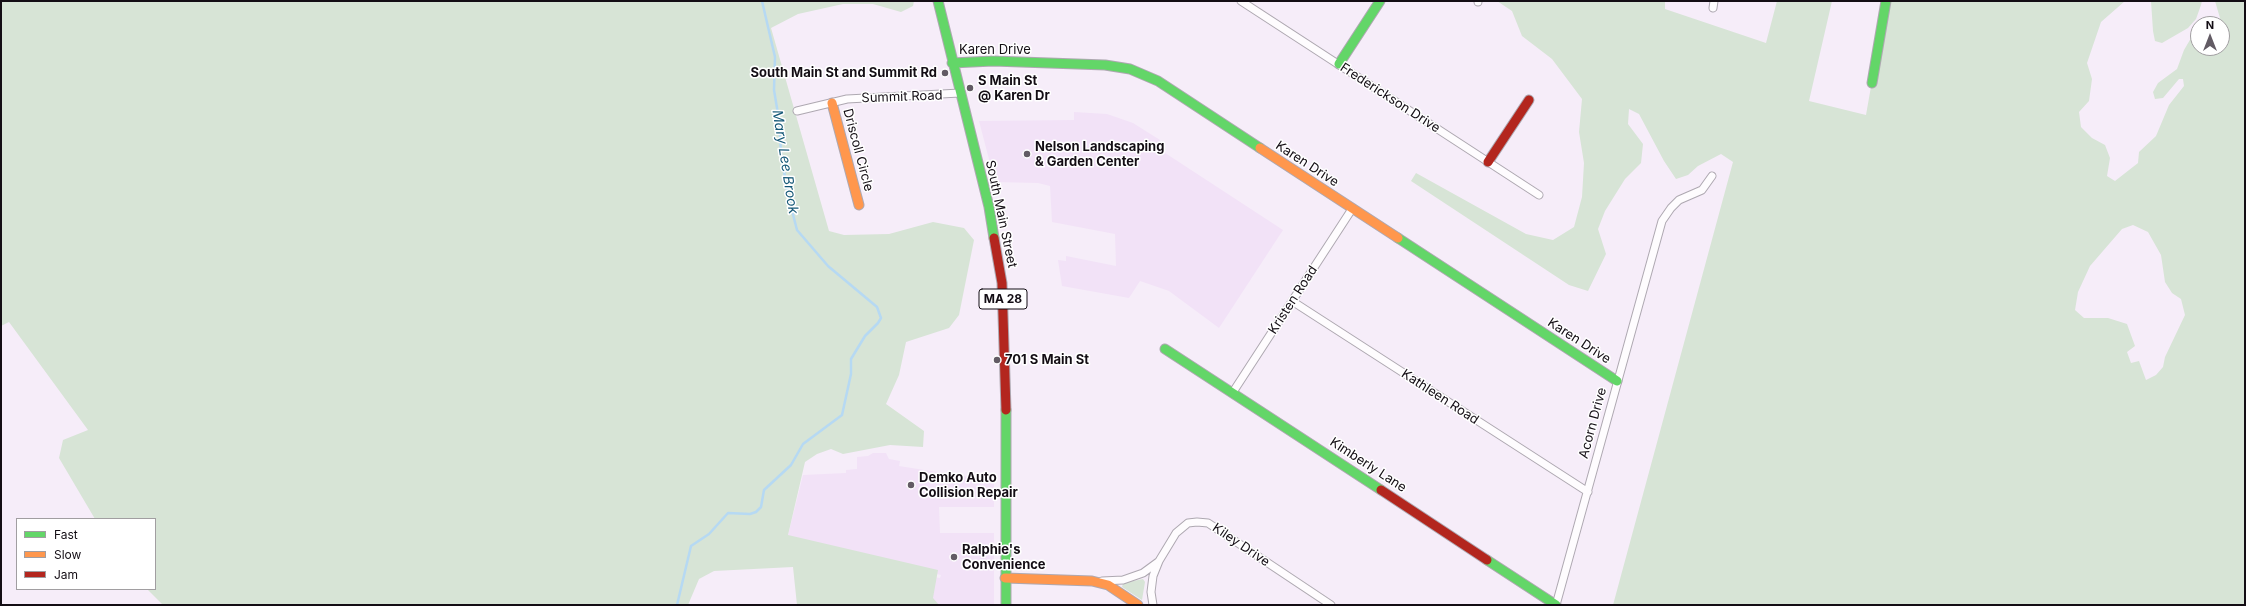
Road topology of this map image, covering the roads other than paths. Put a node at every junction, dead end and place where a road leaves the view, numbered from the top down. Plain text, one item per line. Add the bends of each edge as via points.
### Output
1 (938, 1) edge
2 (1241, 1) edge
3 (1380, 1) edge
4 (1886, 1) edge
5 (952, 63) junction
6 (1339, 64) junction
7 (1872, 83) dead end
8 (960, 93) junction
9 (1529, 100) dead end
10 (832, 103) junction
11 (797, 111) dead end
12 (1488, 162) junction
13 (1712, 176) dead end
14 (1539, 195) dead end
15 (859, 205) dead end
16 (1352, 209) junction
17 (1292, 301) junction
18 (1165, 349) dead end
19 (1618, 382) junction
20 (1233, 392) junction
21 (1588, 492) junction
22 (1159, 561) junction
23 (1006, 578) junction
24 (1092, 581) junction
25 (1006, 605) edge
26 (1138, 605) edge
27 (1153, 605) edge
28 (1332, 605) edge
29 (1556, 605) edge

1 - 5 street, South Main Street / MA 28
2 - 6 street, Frederickson Drive
3 - 6 street
4 - 7 street
5 - 8 street, South Main Street / MA 28
5 - 16 street, Karen Drive via 993,61 1105,66 1130,69 1144,74
6 - 12 street, Frederickson Drive
8 - 10 street, Summit Road via 853,98
8 - 23 street, South Main Street / MA 28 via 989,207 1002,283 1006,394
9 - 12 street
10 - 11 street, Summit Road
10 - 15 street, Driscoll Circle
12 - 14 street, Frederickson Drive
13 - 19 street, Acorn Drive via 1702,190 1675,204 1662,221
16 - 17 street, Kristen Road
16 - 19 street, Karen Drive
17 - 20 street, Kristen Road
17 - 21 street, Kathleen Road
18 - 20 street, Kimberly Lane
19 - 21 street, Acorn Drive
20 - 29 street, Kimberly Lane
21 - 29 street, Acorn Drive
22 - 24 street, Kiley Drive via 1143,573 1123,580
22 - 27 street, Kiley Drive via 1153,576
22 - 28 street, Kiley Drive via 1176,533 1188,523 1208,523
23 - 24 street
23 - 25 street, South Main Street / MA 28
24 - 26 street via 1108,586

